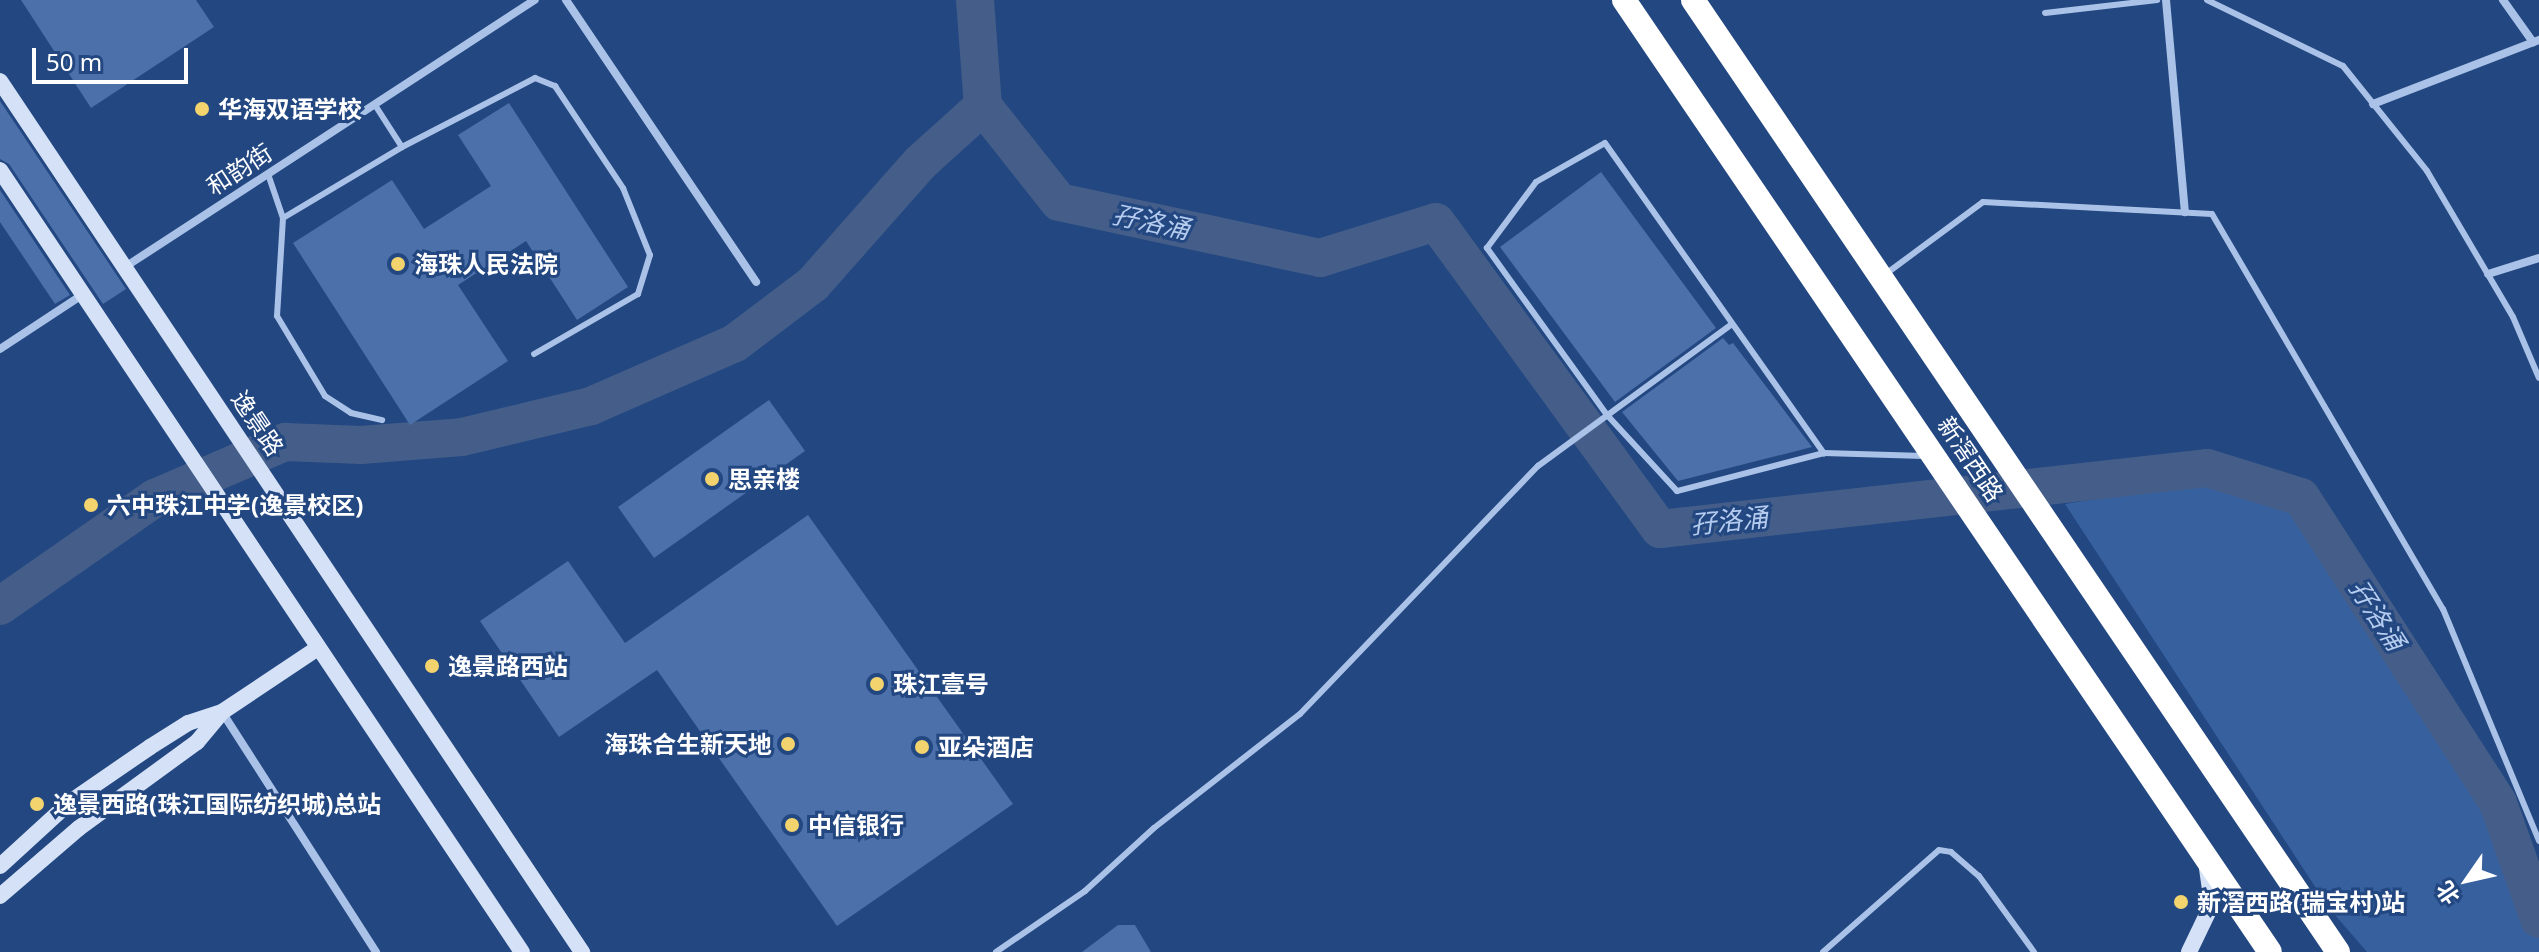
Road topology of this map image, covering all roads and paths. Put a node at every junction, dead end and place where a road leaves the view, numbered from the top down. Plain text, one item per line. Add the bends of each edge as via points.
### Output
1 (535, 0) edge
2 (566, 0) edge
3 (1624, 0) edge
4 (1693, 0) edge
5 (2157, 0) edge
6 (2166, 0) edge
7 (2207, 0) edge
8 (2503, 0) edge
9 (2045, 13) dead end
10 (2536, 41) edge
11 (0, 81) edge
12 (2373, 104) junction
13 (375, 105) junction
14 (402, 147) junction
15 (0, 170) edge
16 (268, 174) junction
17 (2185, 212) junction
18 (283, 218) junction
19 (2539, 258) edge
20 (125, 267) junction
21 (2488, 274) junction
22 (1881, 277) junction
23 (756, 282) dead end
24 (82, 295) junction
25 (1732, 324) junction
26 (0, 349) edge
27 (534, 354) dead end
28 (2539, 378) edge
29 (1607, 415) junction
30 (382, 420) dead end
31 (1824, 453) junction
32 (1935, 456) junction
33 (318, 648) junction
34 (222, 712) junction
35 (2539, 841) edge
36 (2206, 858) junction
37 (0, 866) edge
38 (0, 896) edge
39 (576, 950) edge
40 (376, 952) edge
41 (522, 952) edge
42 (996, 952) edge
43 (1823, 952) edge
44 (2034, 952) edge
45 (2189, 952) edge
46 (2270, 952) edge
47 (2338, 952) edge

1 - 13 street, 和韵街
2 - 23 street
3 - 32 highway, 新滘西路
4 - 22 highway, 新滘西路
5 - 9 lane
6 - 17 street
7 - 12 lane via 2343,66
8 - 10 street
10 - 12 street
11 - 20 main road, 逸景路
12 - 21 lane via 2427,171
13 - 14 lane
13 - 16 street, 和韵街
14 - 18 lane
14 - 27 lane via 535,78 555,86 623,188 650,255 638,294
15 - 24 main road
16 - 18 lane
16 - 20 street, 和韵街
17 - 22 lane via 1983,202
17 - 35 lane via 2212,214 2443,609
18 - 30 lane via 277,316 325,396 351,413
19 - 21 street
20 - 39 main road, 逸景路
21 - 28 lane
22 - 47 highway, 新滘西路
24 - 26 street
24 - 33 main road
25 - 29 lane
25 - 29 lane via 1605,143 1536,182 1487,248
25 - 31 lane
29 - 31 lane via 1677,491
29 - 42 lane via 1538,466 1300,714 1154,828 1085,891
31 - 32 lane
32 - 36 highway, 新滘西路
33 - 34 main road
33 - 41 main road
34 - 37 main road via 188,723 70,802
34 - 38 main road via 197,742 79,828
34 - 40 street
36 - 45 main road via 2212,904
36 - 46 highway, 新滘西路
43 - 44 lane via 1939,850 1951,852 1979,876

